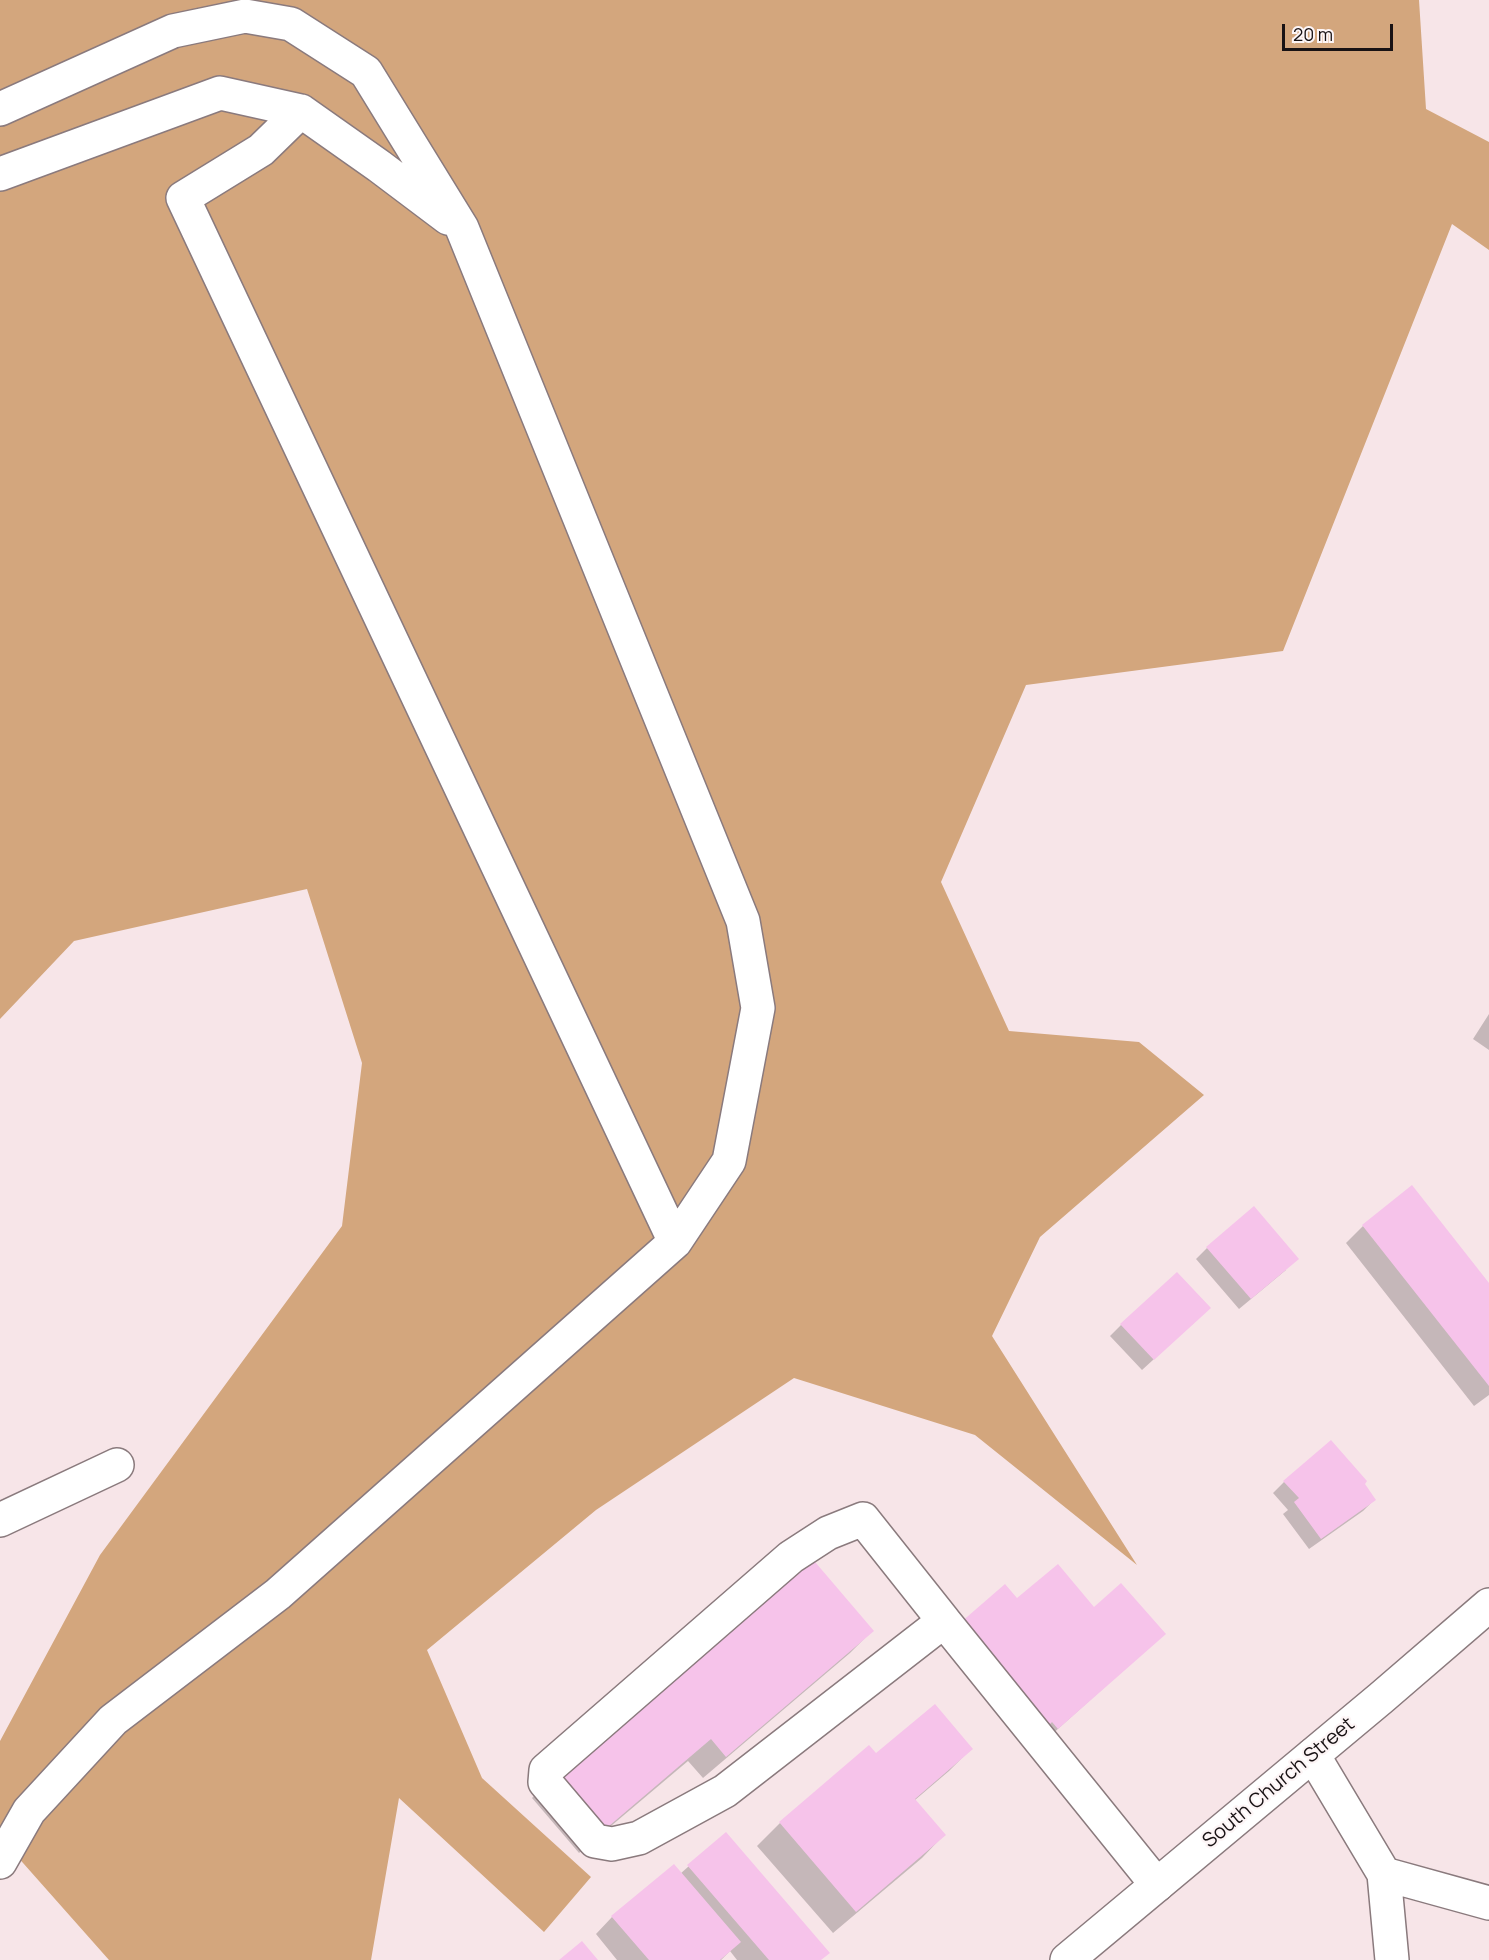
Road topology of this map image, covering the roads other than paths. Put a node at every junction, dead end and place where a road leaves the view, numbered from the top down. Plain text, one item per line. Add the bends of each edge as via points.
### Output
1 (0, 109) edge
2 (301, 111) junction
3 (0, 174) edge
4 (462, 228) junction
5 (675, 1242) junction
6 (117, 1465) dead end
7 (0, 1520) edge
8 (1489, 1605) edge
9 (944, 1621) junction
10 (1313, 1755) junction
11 (0, 1862) edge
12 (1384, 1874) junction
13 (1157, 1885) junction
14 (1489, 1903) edge
15 (1067, 1960) edge
16 (1392, 1960) edge

1 - 4 main road via 172,31 245,16 291,24 366,72
2 - 3 main road via 220,93
2 - 4 main road
2 - 5 main road via 261,150 183,198
4 - 5 main road via 743,921 758,1008 729,1161
5 - 11 main road via 278,1594 113,1720 28,1811
6 - 7 main road
8 - 10 main road, South Church Street
9 - 9 main road via 725,1791 639,1838 612,1844 595,1841 545,1782 546,1770 791,1557 828,1533 863,1518
9 - 13 main road
10 - 12 main road
10 - 13 main road, South Church Street
12 - 14 main road
12 - 16 main road
13 - 15 main road, South Church Street

